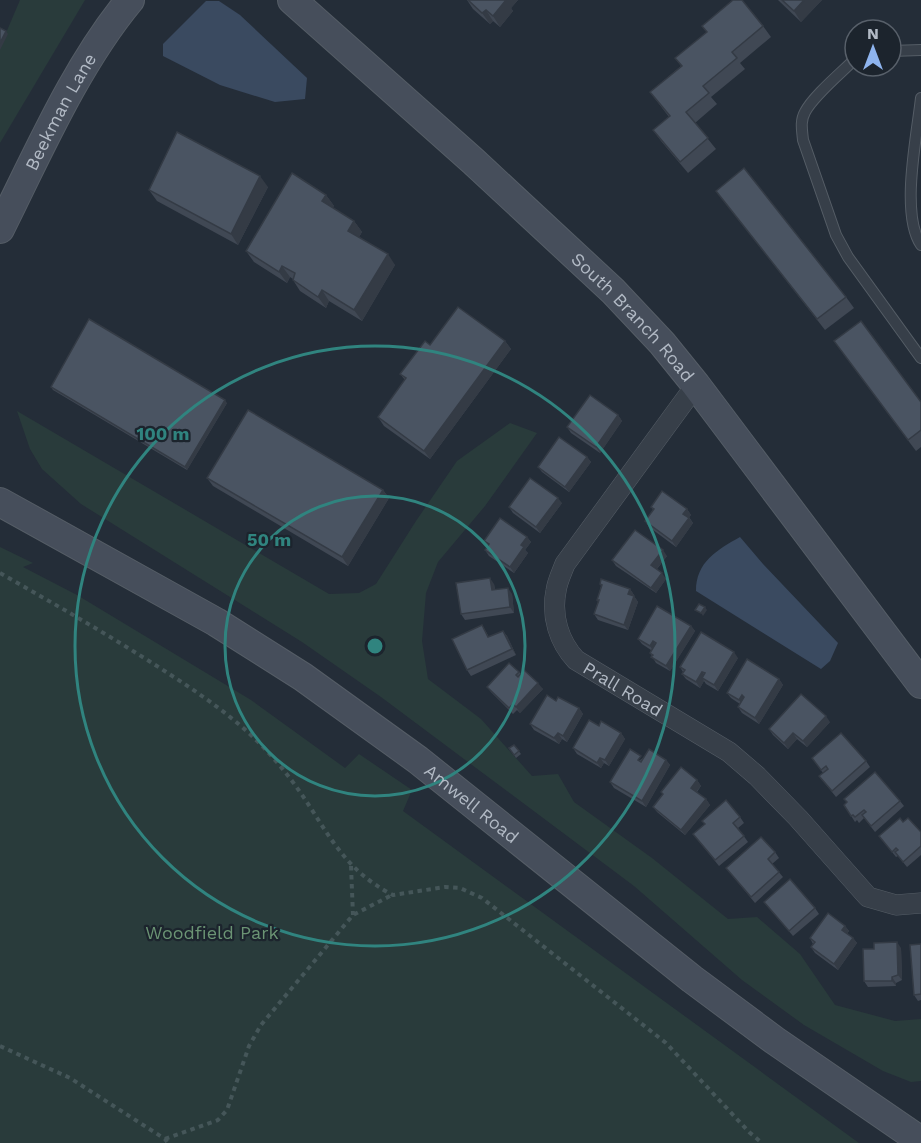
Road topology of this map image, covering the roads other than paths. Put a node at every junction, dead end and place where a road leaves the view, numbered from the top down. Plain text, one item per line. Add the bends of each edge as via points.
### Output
1 (130, 0) edge
2 (292, 0) edge
3 (921, 50) edge
4 (903, 51) edge
5 (843, 72) edge
6 (921, 98) edge
7 (0, 229) edge
8 (921, 246) edge
9 (921, 358) edge
10 (696, 385) junction
11 (0, 502) edge
12 (921, 684) edge
13 (921, 903) edge
14 (921, 1141) edge

1 - 7 street, Beekman Lane via 69,93
2 - 10 street, South Branch Road via 613,291
3 - 4 lane
5 - 9 lane via 805,112 801,125 803,140 836,235
6 - 8 lane via 910,194 912,221
10 - 12 street, South Branch Road
10 - 13 street, Prall Road via 565,564 555,591 559,635 576,660 743,764 798,818 868,897 897,904
11 - 14 street, Amwell Road via 216,622 303,677 418,760 710,993

